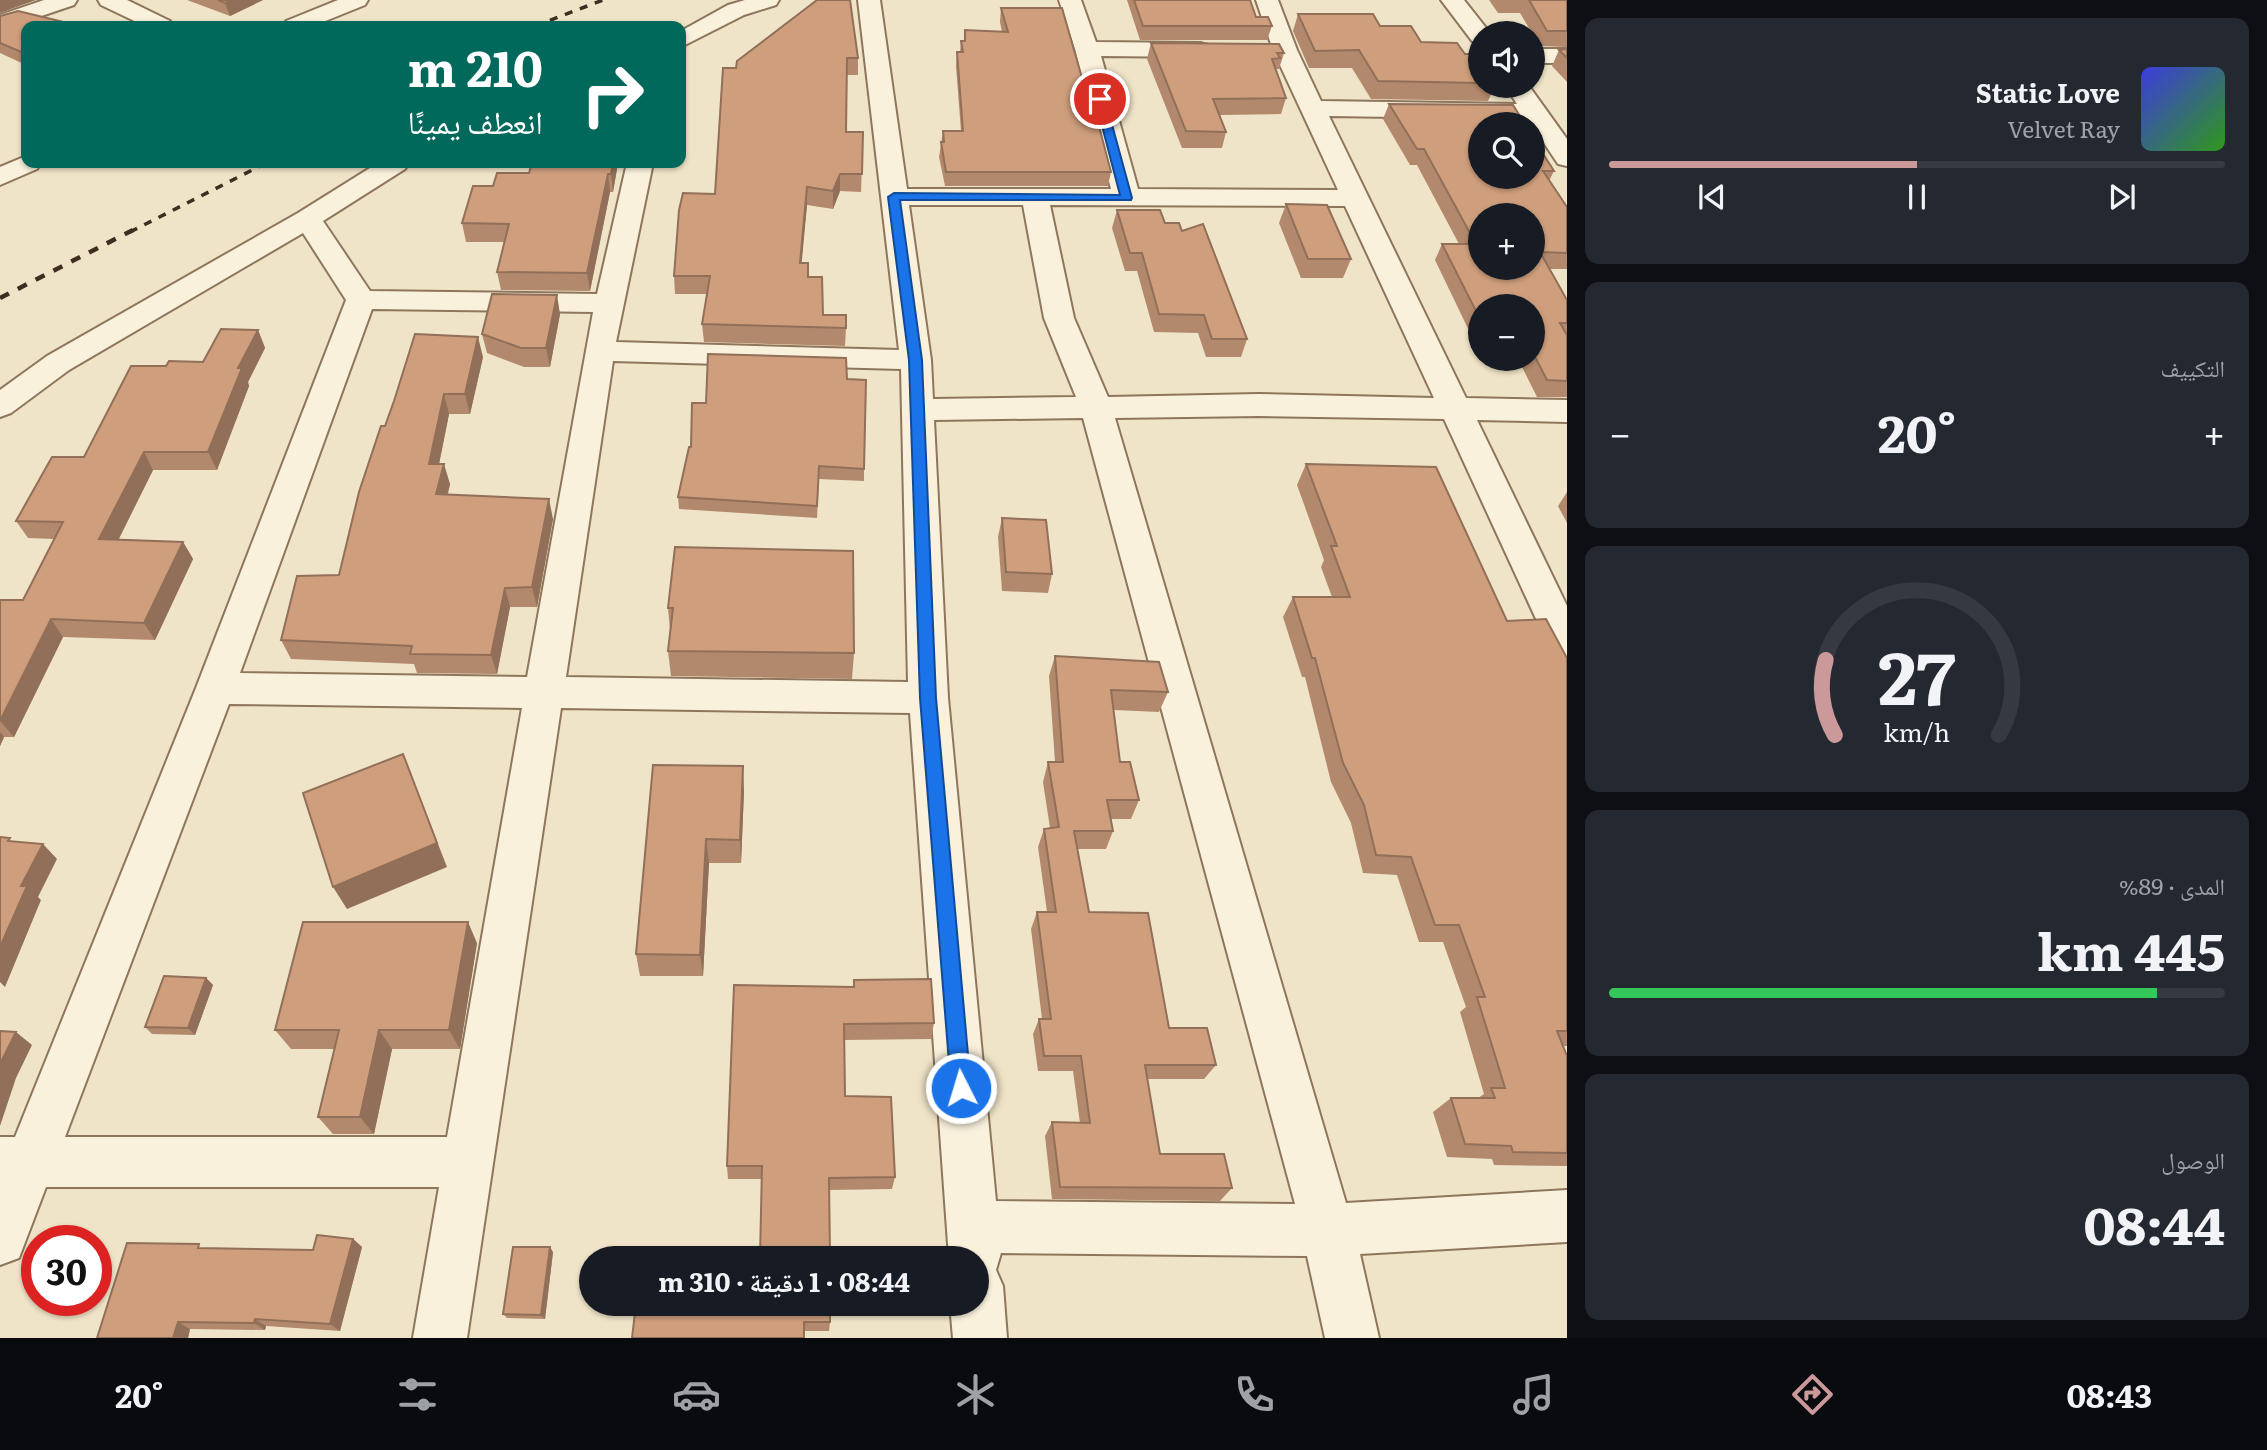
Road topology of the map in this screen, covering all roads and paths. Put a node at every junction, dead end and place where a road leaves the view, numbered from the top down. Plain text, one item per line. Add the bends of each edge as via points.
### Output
1 (66, 0) edge
2 (109, 0) edge
3 (357, 0) edge
4 (768, 0) edge
5 (869, 0) edge
6 (1070, 0) edge
7 (1267, 0) edge
8 (1451, 0) edge
9 (152, 21) edge
10 (306, 21) edge
11 (1468, 21) edge
12 (0, 23) edge
13 (686, 37) edge
14 (1087, 49) junction
15 (1219, 50) edge
16 (1545, 56) edge
17 (1567, 56) edge
18 (1525, 98) edge
19 (1313, 108) junction
20 (1535, 112) joint
21 (1545, 126) edge
22 (1567, 158) edge
23 (21, 166) edge
24 (388, 168) edge
25 (638, 168) edge
26 (0, 177) edge
27 (894, 197) junction
28 (1035, 197) junction
29 (1127, 198) junction
30 (1357, 198) junction
31 (308, 219) junction
32 (361, 300) junction
33 (610, 303) junction
34 (599, 351) junction
35 (916, 360) junction
36 (0, 405) edge
37 (1096, 406) junction
38 (917, 410) junction
39 (1454, 410) junction
40 (1567, 411) edge
41 (1567, 645) edge
42 (215, 688) junction
43 (545, 693) junction
44 (928, 698) junction
45 (468, 1162) junction
46 (15, 1163) edge
47 (1567, 1216) edge
48 (1328, 1230) junction
49 (0, 1239) edge
50 (973, 1243) edge
51 (978, 1316) edge
52 (440, 1338) edge
53 (980, 1338) edge
54 (1352, 1338) edge

1 - 12 street
2 - 9 street
3 - 10 street
4 - 13 street via 736,10
5 - 27 street
6 - 14 street
7 - 19 street via 1272,50
8 - 11 street
14 - 15 street
14 - 29 street
16 - 17 street
18 - 20 street
19 - 20 street
19 - 30 street
21 - 22 street
23 - 26 street
24 - 31 street
25 - 33 street
27 - 28 street
27 - 35 street
28 - 29 street
28 - 37 street via 1059,318
29 - 30 street
30 - 39 street
31 - 32 street
31 - 36 street via 58,363
32 - 33 street
32 - 42 street
33 - 34 street
34 - 35 street
34 - 43 street
35 - 38 street
37 - 38 street
37 - 39 street
37 - 48 street
38 - 44 street
39 - 40 street
39 - 41 street
42 - 43 street
42 - 46 street
43 - 44 street
43 - 45 street
44 - 50 street
45 - 46 street
45 - 52 street
46 - 49 street
47 - 48 street
48 - 50 street
48 - 54 street
51 - 53 street

